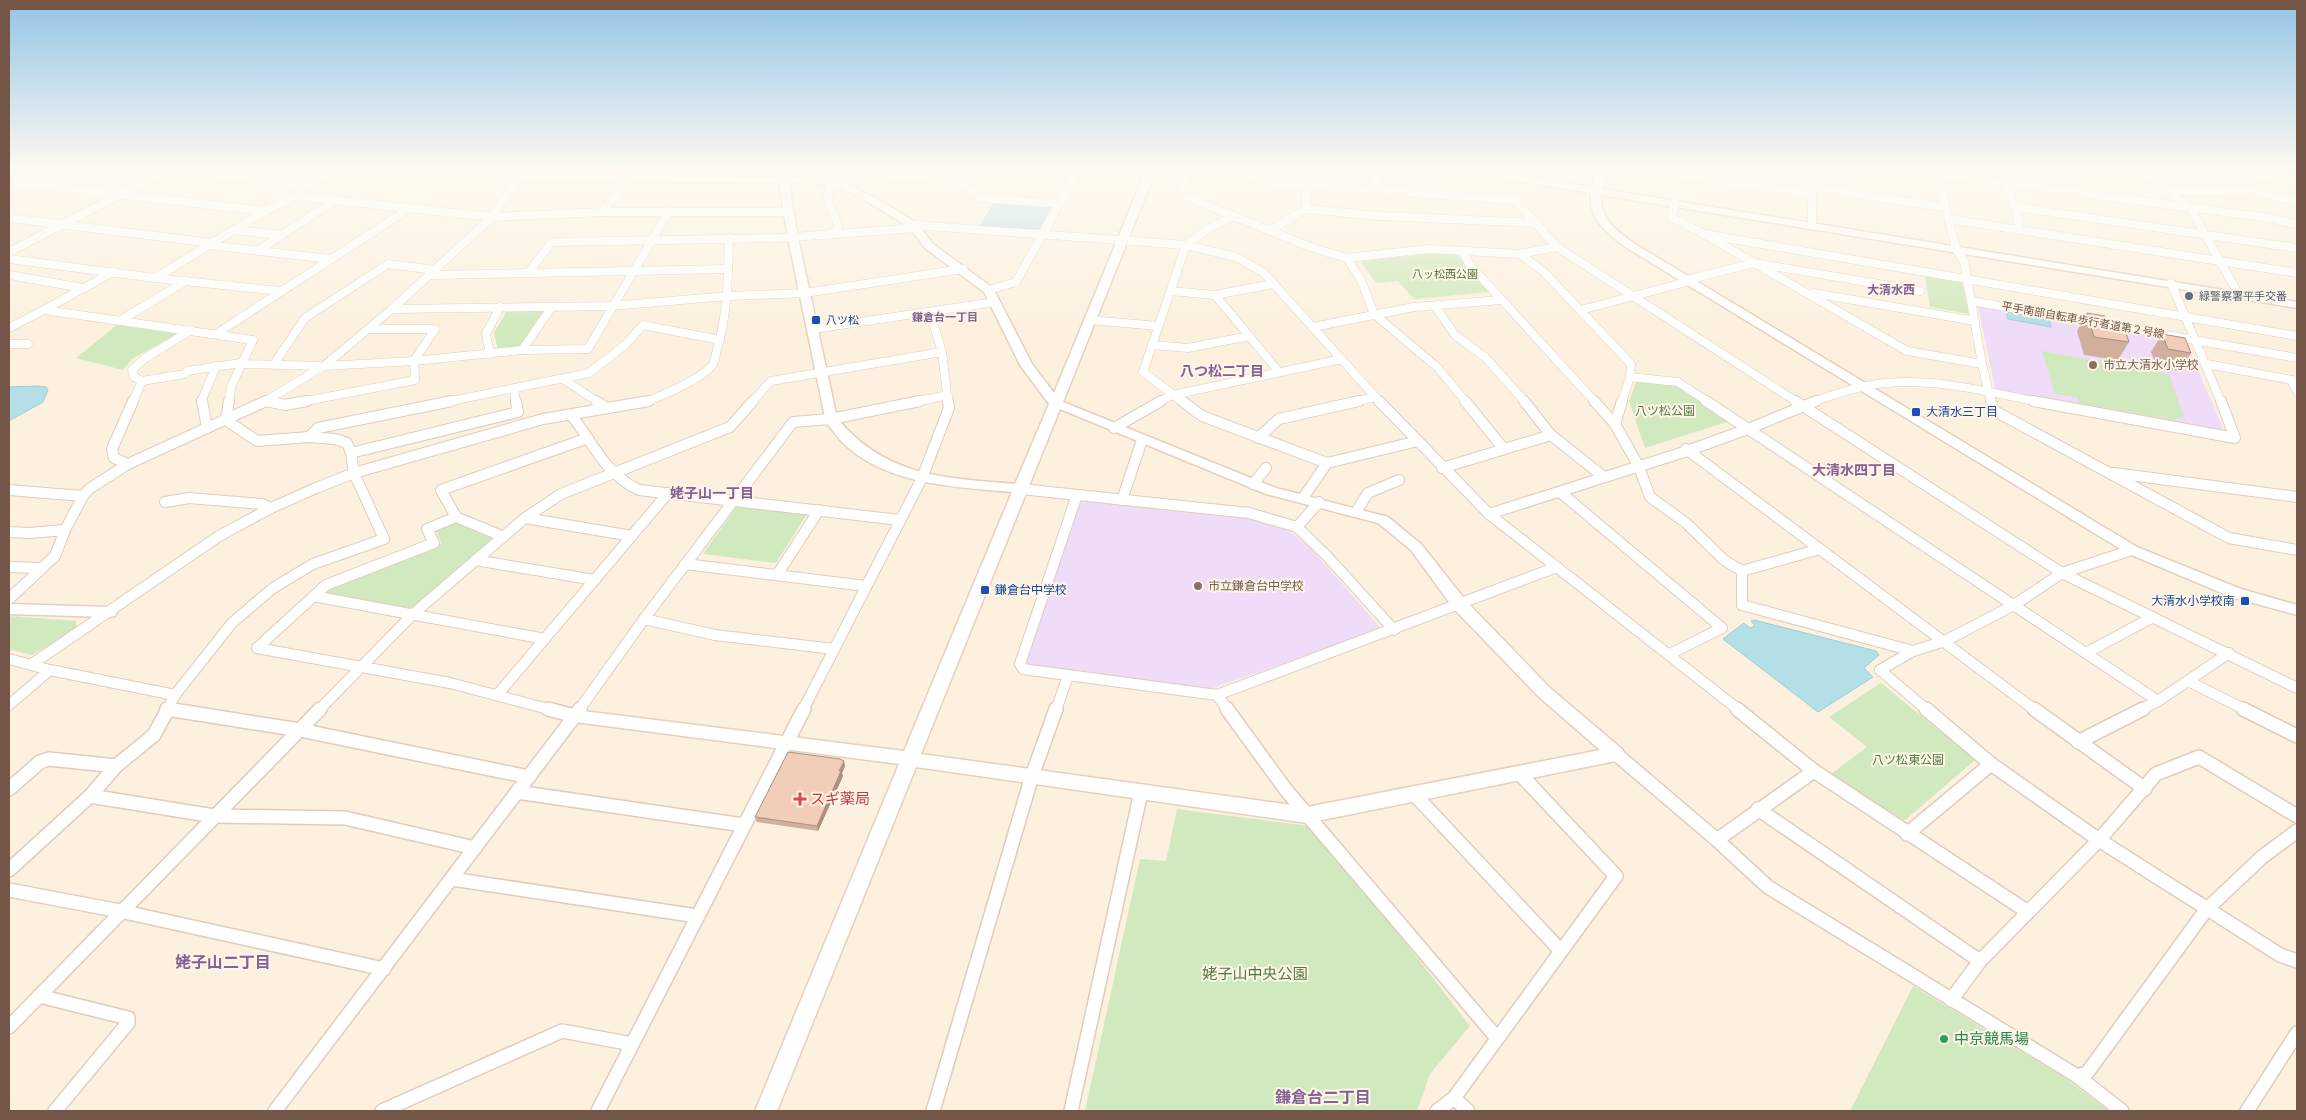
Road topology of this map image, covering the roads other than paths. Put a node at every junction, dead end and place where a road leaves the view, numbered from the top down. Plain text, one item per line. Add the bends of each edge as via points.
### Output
1 (46, 222) edge
2 (64, 222) edge
3 (247, 222) edge
4 (301, 222) edge
5 (388, 222) edge
6 (486, 222) edge
7 (663, 222) edge
8 (791, 222) edge
9 (837, 222) edge
10 (909, 222) edge
11 (1051, 222) edge
12 (1130, 222) edge
13 (1221, 222) edge
14 (1249, 222) edge
15 (1284, 222) edge
16 (1520, 222) edge
17 (1603, 222) edge
18 (1681, 222) edge
19 (1795, 222) edge
20 (1950, 222) edge
21 (1972, 222) edge
22 (2019, 222) edge
23 (2126, 222) edge
24 (2199, 222) edge
25 (1536, 223) joint
26 (61, 224) junction
27 (1812, 225) joint
28 (915, 226) junction
29 (2020, 229) junction
30 (234, 230) junction
31 (1269, 231) junction
32 (1045, 234) junction
33 (1704, 234) junction
34 (2206, 234) junction
35 (281, 235) junction
36 (831, 235) junction
37 (729, 238) junction
38 (793, 238) junction
39 (653, 240) junction
40 (1123, 240) junction
41 (211, 244) junction
42 (1186, 246) junction
43 (1557, 248) junction
44 (2297, 248) edge
45 (1956, 249) junction
46 (257, 251) junction
47 (9, 252) edge
48 (1464, 252) junction
49 (1519, 254) junction
50 (1347, 258) junction
51 (9, 259) edge
52 (330, 259) junction
53 (2221, 261) junction
54 (32, 262) junction
55 (1754, 263) junction
56 (728, 269) junction
57 (963, 269) junction
58 (633, 271) junction
59 (113, 272) junction
60 (432, 272) junction
61 (528, 273) junction
62 (2297, 273) edge
63 (9, 274) edge
64 (155, 278) junction
65 (1968, 280) junction
66 (186, 281) junction
67 (1689, 281) junction
68 (2171, 283) junction
69 (1273, 284) junction
70 (83, 288) junction
71 (989, 290) junction
72 (281, 291) junction
73 (1170, 291) junction
74 (1920, 291) dead end
75 (1806, 292) junction
76 (805, 293) junction
77 (1215, 294) junction
78 (2239, 294) junction
79 (728, 296) junction
80 (1633, 296) junction
81 (1501, 300) junction
82 (1971, 301) junction
83 (995, 302) junction
84 (2297, 305) edge
85 (612, 306) junction
86 (1434, 306) junction
87 (552, 307) junction
88 (500, 308) junction
89 (392, 309) junction
90 (44, 310) junction
91 (1581, 310) junction
92 (930, 312) junction
93 (1374, 314) junction
94 (2185, 316) junction
95 (121, 320) junction
96 (1090, 320) junction
97 (1974, 321) junction
98 (1158, 326) junction
99 (1313, 327) junction
100 (9, 328) edge
101 (369, 329) junction
102 (813, 329) junction
103 (191, 330) junction
104 (216, 334) junction
105 (1249, 336) junction
106 (2297, 336) edge
107 (720, 340) junction
108 (2195, 340) junction
109 (9, 344) edge
110 (28, 344) dead end
111 (1152, 345) junction
112 (522, 350) junction
113 (942, 352) junction
114 (490, 354) junction
115 (2297, 358) edge
116 (1342, 359) junction
117 (414, 361) junction
118 (241, 364) junction
119 (274, 364) junction
120 (1982, 364) junction
121 (2207, 364) junction
122 (216, 366) junction
123 (324, 366) junction
124 (822, 372) junction
125 (1279, 372) junction
126 (1630, 377) junction
127 (563, 379) junction
128 (2294, 380) edge
129 (142, 381) junction
130 (1863, 386) junction
131 (514, 389) junction
132 (2297, 391) edge
133 (1990, 393) junction
134 (948, 395) junction
135 (1173, 395) junction
136 (1375, 397) junction
137 (266, 401) junction
138 (1056, 404) junction
139 (1803, 406) junction
140 (607, 408) junction
141 (572, 416) junction
142 (831, 419) junction
143 (226, 420) junction
144 (1615, 424) junction
145 (207, 428) junction
146 (1114, 428) junction
147 (1747, 429) junction
148 (1551, 435) junction
149 (310, 437) junction
150 (588, 438) junction
151 (1258, 438) junction
152 (1142, 440) junction
153 (1418, 441) junction
154 (1504, 448) junction
155 (1686, 449) junction
156 (351, 453) junction
157 (1327, 462) junction
158 (128, 464) junction
159 (1639, 467) junction
160 (1266, 468) dead end
161 (1442, 468) junction
162 (2108, 472) junction
163 (354, 473) junction
164 (611, 473) junction
165 (1604, 477) junction
166 (922, 478) junction
167 (1399, 480) dead end
168 (1253, 484) junction
169 (9, 490) edge
170 (1021, 490) junction
171 (1560, 492) junction
172 (668, 493) junction
173 (83, 496) junction
174 (1077, 496) junction
175 (2297, 497) edge
176 (733, 500) junction
177 (1122, 500) junction
178 (1311, 500) junction
179 (166, 502) dead end
180 (271, 508) junction
181 (819, 510) junction
182 (1356, 512) junction
183 (1489, 514) junction
184 (456, 517) junction
185 (525, 518) junction
186 (900, 520) junction
187 (1297, 528) junction
188 (65, 530) junction
189 (9, 532) edge
190 (502, 536) junction
191 (632, 536) junction
192 (1820, 549) junction
193 (2132, 550) junction
194 (2297, 550) edge
195 (475, 560) junction
196 (685, 564) junction
197 (9, 567) edge
198 (1556, 567) junction
199 (41, 568) junction
200 (1742, 571) junction
201 (2062, 572) junction
202 (777, 575) junction
203 (595, 580) junction
204 (866, 586) junction
205 (313, 596) junction
206 (9, 598) edge
207 (1460, 605) junction
208 (2014, 605) junction
209 (9, 609) edge
210 (2297, 610) edge
211 (109, 612) junction
212 (413, 614) junction
213 (2153, 617) junction
214 (644, 619) junction
215 (1394, 630) junction
216 (545, 639) junction
217 (1944, 641) junction
218 (834, 649) junction
219 (1913, 651) junction
220 (2086, 653) junction
221 (2229, 653) junction
222 (1670, 654) junction
223 (9, 659) edge
224 (32, 664) junction
225 (362, 667) junction
226 (50, 670) junction
227 (1068, 676) junction
228 (2188, 680) junction
229 (2297, 688) edge
230 (498, 694) junction
231 (175, 695) junction
232 (1216, 695) junction
233 (2158, 701) junction
234 (9, 706) edge
235 (167, 709) junction
236 (575, 716) junction
237 (300, 730) junction
238 (2297, 736) edge
239 (2078, 742) junction
240 (785, 743) junction
241 (1616, 754) junction
242 (910, 759) junction
243 (1991, 764) junction
244 (116, 766) junction
245 (1814, 771) junction
246 (1519, 773) junction
247 (1032, 776) junction
248 (529, 777) junction
249 (9, 789) edge
250 (2145, 789) junction
251 (517, 792) junction
252 (1141, 792) junction
253 (1414, 794) junction
254 (90, 796) junction
255 (1758, 809) junction
256 (1307, 815) junction
257 (214, 816) junction
258 (2297, 816) edge
259 (744, 825) junction
260 (2297, 831) edge
261 (1907, 834) junction
262 (1717, 840) junction
263 (2099, 840) junction
264 (475, 848) junction
265 (9, 870) edge
266 (452, 878) junction
267 (9, 890) edge
268 (2206, 910) junction
269 (120, 911) junction
270 (2028, 912) junction
271 (697, 916) junction
272 (1561, 951) junction
273 (1980, 961) junction
274 (2297, 961) edge
275 (384, 969) junction
276 (38, 996) junction
277 (1951, 1000) junction
278 (9, 1027) edge
279 (2297, 1033) edge
280 (1498, 1038) junction
281 (632, 1044) junction
282 (2077, 1076) junction
283 (1454, 1098) junction
284 (55, 1111) edge
285 (275, 1111) edge
286 (382, 1111) edge
287 (598, 1111) edge
288 (766, 1111) edge
289 (932, 1111) edge
290 (1071, 1111) edge
291 (1437, 1111) edge
292 (1468, 1111) edge
293 (2122, 1111) edge
294 (2247, 1111) edge

1 - 26 street
2 - 26 street
3 - 30 street
4 - 35 street
5 - 52 street
6 - 60 street
7 - 39 street
8 - 38 street
9 - 36 street
10 - 28 street
11 - 32 street
12 - 40 street
13 - 42 street
14 - 31 street
15 - 31 street
16 - 25 street
17 - 67 street via 1631,246
18 - 33 street
19 - 27 street
20 - 45 street
21 - 29 street
22 - 29 street
23 - 34 street
24 - 34 street
25 - 43 street
26 - 41 street
26 - 47 street
27 - 45 street
28 - 32 street
28 - 36 street
28 - 57 street via 929,246
29 - 53 street
30 - 35 street
30 - 41 street
31 - 50 street
32 - 40 street
32 - 71 street via 1016,282
33 - 55 street
33 - 65 street
34 - 44 street
34 - 53 street
35 - 46 street
36 - 38 street
37 - 38 street
37 - 39 street
37 - 56 street
38 - 76 street
39 - 58 street
39 - 61 street via 552,242
40 - 42 street
40 - 96 street
41 - 46 street
41 - 64 street
42 - 69 street via 1217,250 1244,259 1263,272
42 - 73 street
43 - 49 street
43 - 80 street
45 - 65 street via 1964,261
45 - 68 street
46 - 52 street
48 - 49 street
48 - 50 street via 1429,249
48 - 81 street via 1468,264
49 - 91 street via 1543,271
50 - 93 street via 1361,280
51 - 54 street
52 - 72 street
53 - 62 street
53 - 78 street
54 - 59 street
54 - 63 street
55 - 67 street
55 - 74 street
55 - 75 street
56 - 58 street
56 - 79 street
57 - 71 street
57 - 76 street
58 - 61 street
58 - 85 street
59 - 64 street
59 - 70 street
60 - 61 street
60 - 89 street
60 - 119 street via 388,264 305,318
63 - 70 street
64 - 66 street
65 - 82 street
65 - 94 street
66 - 72 street
66 - 95 street
67 - 80 street
67 - 130 street
68 - 78 street
68 - 94 street
69 - 77 street
69 - 99 street
70 - 90 street
71 - 83 street
72 - 104 street
73 - 77 street
73 - 98 street
75 - 97 street
75 - 120 street via 1907,351
76 - 79 street
76 - 102 street
77 - 105 street
78 - 84 street
79 - 85 street
79 - 107 street
80 - 91 street
80 - 139 street
81 - 86 street
81 - 144 street
82 - 97 street
82 - 108 street, 平手南部自転車歩行者道第２号線
83 - 92 street
83 - 138 street via 1026,365
85 - 87 street
85 - 112 street via 588,349
86 - 93 street
86 - 148 street via 1455,335 1486,358 1510,382
87 - 88 street
87 - 112 street
88 - 89 street
88 - 114 street via 486,334
89 - 101 street
90 - 95 street
90 - 100 street
91 - 126 street via 1631,364
92 - 102 street
92 - 113 street
93 - 99 street
93 - 154 street via 1438,368
94 - 106 street
94 - 108 street
95 - 103 street
96 - 98 street
96 - 138 street
97 - 120 street
98 - 111 street
99 - 116 street
101 - 117 street via 435,329
101 - 123 street
102 - 124 street
103 - 104 street
103 - 129 street via 132,370 134,377
104 - 118 street via 253,340
105 - 111 street via 1188,348
105 - 125 street
107 - 127 street via 643,325 619,351 589,373
107 - 140 street via 713,364 675,390 646,402
108 - 115 street, 平手南部自転車歩行者道第２号線
108 - 121 street
109 - 110 street
111 - 135 street via 1143,372
112 - 114 street
113 - 124 street
113 - 134 street
114 - 117 street
116 - 125 street
116 - 136 street
117 - 123 street
117 - 137 street via 415,380 285,405
118 - 119 street
118 - 122 street
118 - 143 street via 232,387
119 - 123 street
120 - 133 street
121 - 128 street
121 - 133 street via 2235,438
122 - 129 street
122 - 145 street via 201,402
123 - 137 street
124 - 142 street
124 - 164 street via 771,381 730,427
125 - 135 street
126 - 144 street
126 - 147 street via 1678,382
127 - 131 street
127 - 140 street
128 - 132 street
129 - 158 street via 112,449 114,458
130 - 133 street via 1920,383
130 - 139 street
130 - 193 street
131 - 149 street via 318,428
131 - 156 street via 518,412
133 - 162 street via 1993,410
134 - 142 street
134 - 166 street via 949,408
135 - 146 street
135 - 151 street via 1202,416
136 - 151 street via 1279,419
136 - 153 street
137 - 143 street
138 - 146 street
138 - 170 street
139 - 147 street
139 - 201 street
140 - 141 street
141 - 150 street
141 - 163 street via 543,419
142 - 166 street via 850,442 865,452 885,464
142 - 176 street via 793,422
143 - 145 street
143 - 149 street via 257,441
144 - 159 street
145 - 158 street
146 - 152 street
147 - 155 street
147 - 208 street
148 - 154 street
148 - 165 street
149 - 156 street via 335,439 347,444
150 - 164 street
150 - 184 street via 441,490
151 - 157 street
152 - 168 street
152 - 177 street
153 - 157 street
153 - 161 street
154 - 161 street
155 - 159 street
155 - 192 street
156 - 163 street
157 - 178 street
158 - 173 street via 103,478
159 - 165 street
159 - 200 street via 1650,497 1686,523 1724,560
160 - 168 street
161 - 183 street
162 - 175 street
162 - 194 street via 2229,538
163 - 180 street
163 - 231 street via 384,539 313,564 273,588 232,623
164 - 172 street via 626,486
164 - 185 street via 561,494
165 - 171 street
166 - 170 street
166 - 186 street
167 - 182 street via 1368,493
168 - 178 street
169 - 173 street
170 - 174 street
170 - 242 street
171 - 183 street
171 - 222 street via 1722,628
172 - 176 street
172 - 191 street
173 - 188 street
174 - 177 street
174 - 227 street via 1020,664 1023,669
176 - 181 street
176 - 196 street
177 - 187 street via 1249,513
178 - 182 street
178 - 187 street
179 - 180 street via 189,498 262,504
180 - 211 street via 219,536
181 - 186 street
181 - 202 street
182 - 207 street via 1383,520 1416,547
183 - 198 street
184 - 190 street
184 - 205 street via 427,529 434,543 326,585
185 - 190 street
185 - 191 street
186 - 204 street
187 - 215 street
188 - 189 street
188 - 199 street via 55,556
190 - 195 street
191 - 203 street
192 - 200 street
192 - 217 street
193 - 201 street
193 - 210 street via 2236,593
195 - 203 street
195 - 212 street
196 - 202 street
196 - 214 street
197 - 199 street
198 - 207 street
198 - 222 street
199 - 206 street
200 - 219 street via 1742,606
201 - 208 street
201 - 213 street
202 - 204 street
203 - 216 street
204 - 218 street
205 - 212 street
205 - 225 street via 257,648
207 - 215 street
207 - 241 street via 1545,693
208 - 217 street
208 - 220 street
209 - 211 street
211 - 224 street
212 - 216 street
212 - 225 street
213 - 220 street
213 - 221 street
214 - 218 street via 715,635
214 - 236 street
215 - 232 street
216 - 230 street
217 - 219 street
217 - 239 street
218 - 240 street
219 - 243 street via 1880,670
220 - 233 street
221 - 228 street
221 - 229 street
222 - 245 street
223 - 224 street
224 - 226 street
225 - 230 street
225 - 237 street
226 - 231 street
226 - 234 street
227 - 232 street
227 - 247 street
228 - 233 street
228 - 238 street
230 - 236 street
231 - 235 street
232 - 256 street
233 - 239 street
235 - 237 street
235 - 244 street via 154,735
236 - 240 street
236 - 248 street
237 - 248 street
237 - 257 street
239 - 250 street
240 - 242 street
240 - 259 street
241 - 246 street
241 - 262 street
242 - 247 street
242 - 288 street
243 - 261 street
243 - 263 street
244 - 249 street via 49,759 40,762
244 - 254 street
245 - 255 street
245 - 261 street
246 - 253 street
246 - 272 street via 1616,876
247 - 252 street
247 - 289 street
248 - 251 street
250 - 258 street via 2156,774 2199,756
250 - 263 street
251 - 259 street
251 - 264 street
252 - 256 street
252 - 290 street
253 - 256 street
253 - 272 street
254 - 257 street
254 - 265 street
255 - 262 street
255 - 273 street
256 - 280 street
257 - 264 street via 345,818
257 - 269 street
259 - 271 street
260 - 268 street via 2262,857
261 - 270 street
262 - 277 street via 1768,887
263 - 268 street
263 - 270 street
264 - 266 street
266 - 271 street
266 - 275 street
267 - 269 street
268 - 274 street via 2280,955
268 - 282 street via 2087,1073
269 - 275 street
269 - 276 street
270 - 273 street
271 - 281 street
272 - 280 street
273 - 277 street
275 - 285 street
276 - 278 street
276 - 284 street via 128,1018 128,1023
277 - 282 street
279 - 294 street
280 - 283 street
281 - 286 street via 562,1031
281 - 287 street
282 - 293 street
283 - 291 street
283 - 292 street

